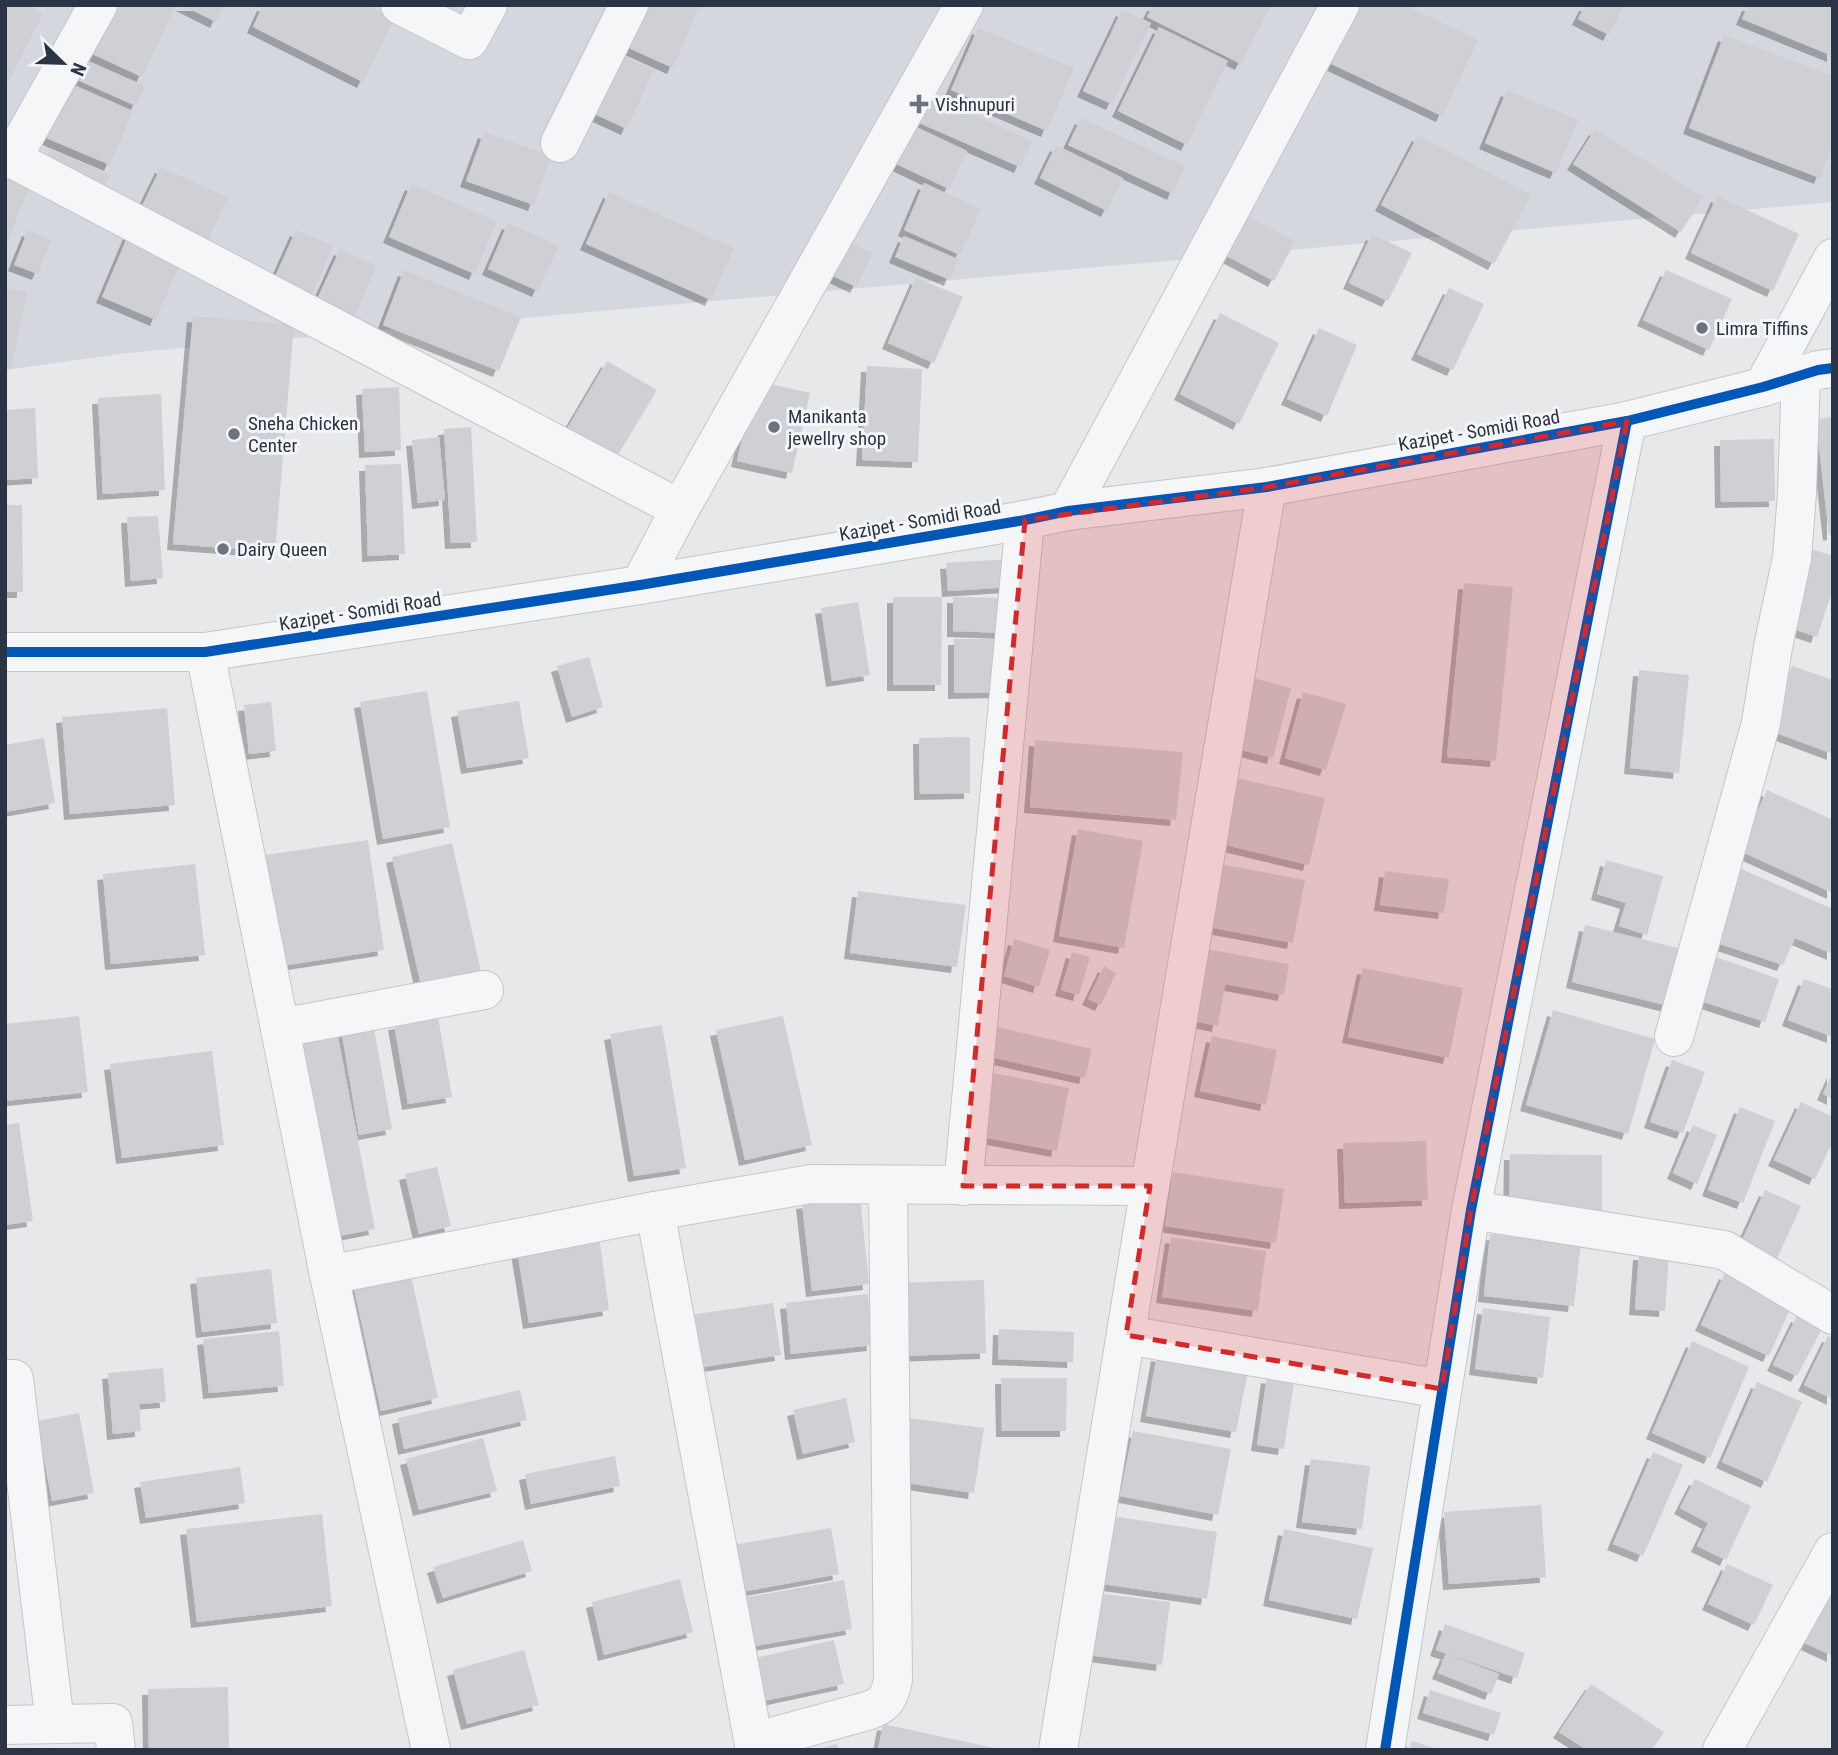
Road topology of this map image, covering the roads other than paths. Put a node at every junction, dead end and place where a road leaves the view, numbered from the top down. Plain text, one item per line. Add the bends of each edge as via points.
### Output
1 (98, 5) edge
2 (400, 5) edge
3 (488, 5) edge
4 (629, 5) edge
5 (964, 5) edge
6 (1340, 5) edge
7 (560, 143) dead end
8 (9, 157) edge
9 (1833, 258) edge
10 (1817, 371) edge
11 (1763, 387) junction
12 (1627, 421) junction
13 (1267, 487) junction
14 (680, 509) junction
15 (1068, 511) junction
16 (1025, 520) junction
17 (640, 585) junction
18 (5, 652) edge
19 (205, 652) junction
20 (484, 990) dead end
21 (281, 1028) junction
22 (1674, 1037) dead end
23 (888, 1185) junction
24 (963, 1186) junction
25 (1150, 1186) junction
26 (1471, 1210) junction
27 (655, 1211) junction
28 (329, 1275) junction
29 (1833, 1315) edge
30 (1126, 1335) junction
31 (5, 1379) edge
32 (1442, 1389) junction
33 (1832, 1557) edge
34 (54, 1724) junction
35 (5, 1725) edge
36 (754, 1746) edge
37 (116, 1750) edge
38 (431, 1750) edge
39 (1058, 1750) edge
40 (1385, 1750) edge
41 (1722, 1750) edge

1 - 8 street
2 - 3 street via 469,40
4 - 7 street
5 - 14 street
6 - 15 street
8 - 14 street
9 - 11 street
10 - 11 street, Kazipet - Somidi Road
10 - 22 street via 1797,493 1792,558 1761,723
11 - 12 street, Kazipet - Somidi Road
12 - 13 street, Kazipet - Somidi Road
12 - 26 street
13 - 15 street, Kazipet - Somidi Road
13 - 25 street
14 - 17 street
15 - 16 street, Kazipet - Somidi Road
16 - 17 street, Kazipet - Somidi Road
16 - 24 street
17 - 19 street, Kazipet - Somidi Road
18 - 19 street, Kazipet - Somidi Road
19 - 21 street
20 - 21 street
21 - 28 street
23 - 24 street
23 - 27 street via 811,1184
23 - 36 street via 890,1695 867,1712
24 - 25 street
25 - 30 street
26 - 29 street via 1724,1250
26 - 32 street
27 - 28 street
27 - 36 street
28 - 38 street
30 - 32 street
30 - 39 street
31 - 34 street via 14,1379
32 - 40 street
33 - 41 street
34 - 35 street
34 - 37 street via 113,1723

